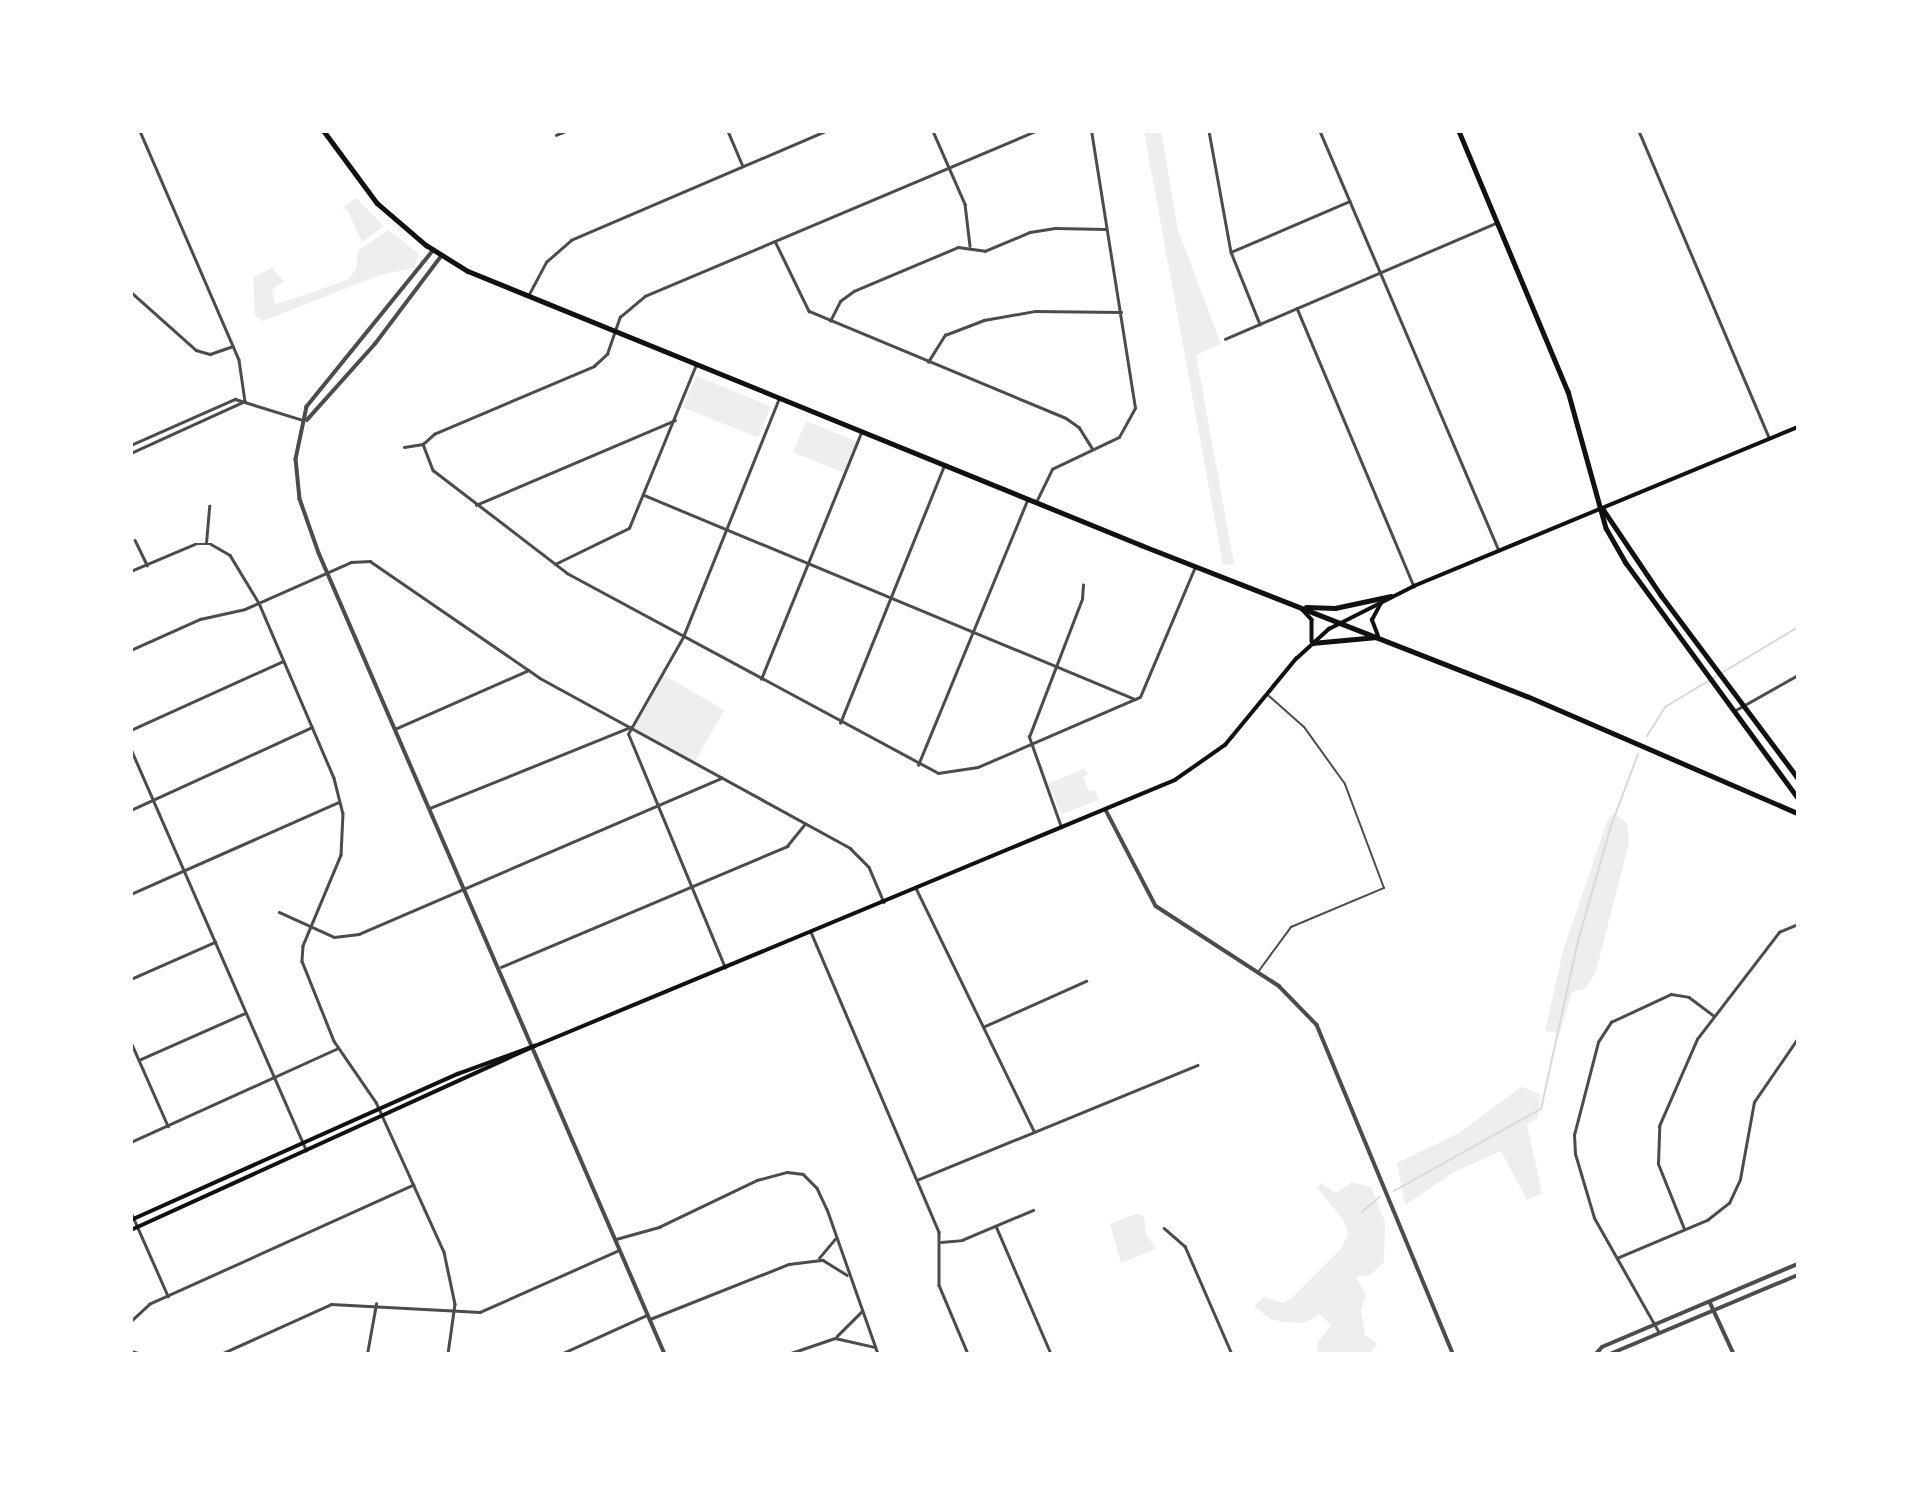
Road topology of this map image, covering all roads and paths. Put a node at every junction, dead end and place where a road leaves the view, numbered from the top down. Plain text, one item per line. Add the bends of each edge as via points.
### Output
1 (140, 131) edge
2 (324, 131) edge
3 (566, 131) edge
4 (728, 131) edge
5 (825, 131) edge
6 (933, 131) edge
7 (1014, 131) edge
8 (1035, 131) edge
9 (1091, 131) edge
10 (1209, 131) edge
11 (1320, 131) edge
12 (1459, 131) edge
13 (1639, 131) edge
14 (556, 135) dead end
15 (1017, 139) junction
16 (743, 166) junction
17 (949, 167) junction
18 (1798, 187) edge
19 (1798, 200) edge
20 (1350, 201) junction
21 (1498, 222) junction
22 (1107, 229) junction
23 (775, 241) junction
24 (970, 247) junction
25 (434, 250) junction
26 (1231, 252) junction
27 (442, 255) junction
28 (1380, 272) junction
29 (131, 292) edge
30 (528, 296) junction
31 (1297, 308) junction
32 (1121, 312) junction
33 (830, 321) junction
34 (1260, 324) junction
35 (615, 332) junction
36 (1225, 338) dead end
37 (233, 346) junction
38 (928, 362) junction
39 (697, 365) junction
40 (779, 398) junction
41 (245, 401) junction
42 (675, 420) junction
43 (305, 421) junction
44 (1798, 427) edge
45 (862, 432) junction
46 (1770, 439) junction
47 (423, 444) junction
48 (131, 445) edge
49 (404, 447) dead end
50 (1093, 450) junction
51 (131, 453) edge
52 (945, 466) junction
53 (644, 495) junction
54 (1027, 499) junction
55 (1036, 502) junction
56 (476, 505) junction
57 (209, 506) dead end
58 (1602, 508) junction
59 (727, 529) junction
60 (135, 540) dead end
61 (205, 543) junction
62 (1499, 551) junction
63 (809, 563) junction
64 (555, 564) junction
65 (147, 565) junction
66 (1195, 567) junction
67 (131, 571) edge
68 (327, 572) junction
69 (1083, 585) dead end
70 (1414, 586) junction
71 (891, 596) junction
72 (1391, 597) junction
73 (259, 603) junction
74 (1381, 603) junction
75 (1300, 606) junction
76 (1342, 622) junction
77 (974, 630) junction
78 (1378, 636) junction
79 (683, 637) junction
80 (1312, 643) junction
81 (131, 650) edge
82 (283, 661) junction
83 (1056, 664) junction
84 (529, 670) junction
85 (1798, 675) edge
86 (761, 679) junction
87 (1267, 695) junction
88 (1136, 699) junction
89 (1744, 705) junction
90 (1734, 711) junction
91 (840, 723) junction
92 (312, 727) junction
93 (631, 727) junction
94 (395, 729) junction
95 (131, 730) edge
96 (1765, 734) junction
97 (1756, 741) junction
98 (1029, 745) junction
99 (131, 749) edge
100 (918, 765) junction
101 (722, 778) junction
102 (1798, 778) edge
103 (1798, 798) edge
104 (153, 800) junction
105 (341, 802) junction
106 (656, 806) junction
107 (430, 808) junction
108 (131, 810) edge
109 (1106, 810) junction
110 (1798, 813) edge
111 (805, 823) junction
112 (1061, 827) junction
113 (184, 870) junction
114 (690, 886) junction
115 (464, 888) junction
116 (916, 888) junction
117 (131, 894) edge
118 (884, 902) junction
119 (279, 912) dead end
120 (1796, 925) edge
121 (311, 928) junction
122 (811, 932) junction
123 (215, 942) junction
124 (500, 967) junction
125 (724, 968) junction
126 (1258, 972) junction
127 (131, 979) edge
128 (1086, 982) dead end
129 (246, 1012) junction
130 (1714, 1016) junction
131 (983, 1027) junction
132 (1798, 1038) edge
133 (131, 1042) edge
134 (535, 1046) junction
135 (338, 1048) junction
136 (139, 1060) junction
137 (1197, 1065) dead end
138 (274, 1078) junction
139 (379, 1109) junction
140 (383, 1117) junction
141 (168, 1126) junction
142 (1034, 1132) junction
143 (131, 1143) edge
144 (303, 1143) junction
145 (307, 1152) junction
146 (917, 1180) junction
147 (414, 1185) junction
148 (1033, 1210) dead end
149 (131, 1212) edge
150 (133, 1219) edge
151 (996, 1226) junction
152 (138, 1227) junction
153 (1164, 1228) dead end
154 (1684, 1229) junction
155 (131, 1230) edge
156 (834, 1235) junction
157 (617, 1239) junction
158 (941, 1242) junction
159 (621, 1250) junction
160 (1617, 1258) junction
161 (817, 1259) junction
162 (1798, 1264) edge
163 (1798, 1275) edge
164 (849, 1278) junction
165 (168, 1296) junction
166 (1710, 1302) junction
167 (376, 1304) junction
168 (1714, 1310) junction
169 (862, 1311) junction
170 (455, 1312) junction
171 (649, 1317) junction
172 (131, 1321) edge
173 (1655, 1326) junction
174 (1660, 1334) junction
175 (835, 1338) junction
176 (875, 1348) junction
177 (131, 1351) edge
178 (142, 1354) edge
179 (221, 1354) edge
180 (367, 1354) edge
181 (448, 1354) edge
182 (561, 1354) edge
183 (665, 1354) edge
184 (788, 1354) edge
185 (878, 1354) edge
186 (968, 1354) edge
187 (1051, 1354) edge
188 (1232, 1354) edge
189 (1453, 1354) edge
190 (1596, 1354) edge
191 (1610, 1354) edge
192 (1734, 1354) edge

1 - 37 street
2 - 25 main road via 377,204
3 - 14 street
4 - 16 street
5 - 16 street
6 - 17 street
7 - 15 street
8 - 15 street
9 - 22 street
10 - 26 street
11 - 20 street
12 - 21 main road
13 - 46 street
15 - 17 street
16 - 30 street via 570,240 546,262
17 - 23 street
17 - 24 street via 967,211
18 - 19 street
20 - 26 street
20 - 28 street
21 - 28 street
21 - 58 main road via 1569,391
22 - 24 street via 1055,228 1030,232 985,251
22 - 32 street
23 - 33 street via 800,301
23 - 35 street via 645,296 620,317
24 - 33 street via 958,247 854,291 841,301
25 - 27 main road
25 - 43 street via 376,327 316,391
26 - 34 street
27 - 30 main road
27 - 43 street via 375,344
28 - 31 street
28 - 62 street
29 - 37 street via 195,350 210,354
30 - 35 main road
31 - 34 street
31 - 70 street
32 - 38 street via 1035,311 984,320 945,335
32 - 50 street via 1135,408 1119,437
33 - 38 street
34 - 36 street
35 - 39 main road
35 - 47 street via 607,354 594,366 434,434
37 - 41 street via 242,368
38 - 50 street via 1066,418 1079,427
39 - 40 main road
39 - 42 street
40 - 45 main road
40 - 59 street
41 - 43 street
41 - 48 street via 229,400
41 - 51 street
42 - 53 street
42 - 56 street
43 - 68 street via 298,445 297,484
44 - 46 main road
45 - 52 main road
45 - 63 street
46 - 58 main road
47 - 49 street
47 - 56 street via 433,470
50 - 55 street via 1052,469
52 - 54 main road
52 - 71 street
53 - 59 street
53 - 64 street via 623,534
54 - 55 main road
54 - 77 street
55 - 66 main road
56 - 64 street
57 - 61 street
58 - 62 main road
58 - 89 main road
58 - 90 main road via 1602,520 1623,558
59 - 63 street
59 - 79 street
60 - 65 street
61 - 65 street
61 - 73 street via 232,557
62 - 70 main road
63 - 71 street
63 - 86 street
64 - 79 street
65 - 67 street
66 - 75 main road
66 - 88 street via 1147,688
68 - 73 street
68 - 84 street via 351,562 370,561
68 - 94 street
69 - 83 street via 1083,599
70 - 72 main road
71 - 77 street
71 - 91 street
72 - 74 main road
72 - 75 main road via 1335,608
73 - 81 street via 200,619
73 - 82 street
74 - 76 main road
74 - 78 main road via 1373,620
75 - 76 main road
75 - 80 main road via 1312,620
76 - 78 main road
76 - 80 main road
77 - 83 street
77 - 100 street
78 - 80 main road
78 - 110 main road
79 - 86 street
79 - 93 street
80 - 87 main road
82 - 92 street
82 - 95 street
83 - 88 street
83 - 98 street
84 - 93 street
84 - 94 street
85 - 89 street
86 - 91 street
87 - 109 main road via 1208,760
87 - 126 lane via 1304,727 1345,783 1384,888 1291,928
88 - 98 street
89 - 90 street
89 - 96 main road
90 - 97 main road
91 - 100 street
92 - 104 street
92 - 105 street
93 - 101 street
93 - 106 street via 628,743
93 - 107 street
94 - 107 street
96 - 97 main road
96 - 102 main road
97 - 103 main road
98 - 100 street via 955,773
98 - 112 street
99 - 104 street
101 - 106 street
101 - 111 street
104 - 108 street
104 - 113 street
105 - 113 street
105 - 121 street via 344,835 340,863
106 - 114 street
106 - 115 street
107 - 115 street
109 - 112 main road
109 - 126 street via 1156,905
111 - 114 street via 787,846
111 - 118 street via 864,860
112 - 116 main road
113 - 117 street
113 - 123 street
114 - 124 street
114 - 125 street
115 - 121 street via 349,937
115 - 124 street
116 - 118 main road
116 - 131 street
118 - 122 main road
119 - 121 street
120 - 130 street via 1779,932
121 - 135 street via 303,946 303,969
122 - 125 main road
122 - 146 street
123 - 127 street
123 - 129 street
124 - 134 street
125 - 134 main road
126 - 189 street via 1300,1003 1323,1037
128 - 131 street
129 - 136 street
129 - 138 street
130 - 154 street via 1685,1060 1657,1133 1658,1164
130 - 160 street via 1689,997 1668,994 1614,1019 1598,1042 1573,1144 1589,1205
131 - 142 street
132 - 154 street via 1754,1102 1733,1197 1716,1215
133 - 136 street
134 - 139 main road via 520,1047
134 - 140 main road
134 - 157 street
135 - 138 street
135 - 139 street
136 - 141 street
137 - 142 street
138 - 141 street
138 - 144 street
139 - 140 street
139 - 144 main road
140 - 145 main road
140 - 147 street
141 - 143 street
142 - 146 street
144 - 145 street
144 - 150 main road
145 - 152 main road
146 - 158 street
147 - 165 street
147 - 170 street via 448,1264
148 - 151 street
149 - 150 street
150 - 152 street
151 - 158 street
151 - 187 street
152 - 155 main road
152 - 165 street
153 - 188 street via 1185,1246
154 - 160 street
156 - 157 street via 817,1188 808,1177 793,1171 757,1180 659,1227
156 - 161 street via 830,1249
156 - 164 street
157 - 159 street
158 - 186 street via 939,1285
159 - 170 street via 489,1310
159 - 171 street
160 - 173 street
161 - 164 street via 838,1265
161 - 171 street via 775,1268 702,1302
162 - 166 street
163 - 168 street
164 - 169 street
165 - 172 street
166 - 168 street
166 - 173 street
167 - 170 street
167 - 179 street via 331,1304
167 - 180 street
168 - 174 street
168 - 192 street
169 - 175 street
169 - 176 street
170 - 181 street
171 - 182 street
171 - 183 street
173 - 174 street
173 - 190 street via 1602,1347
174 - 191 street
175 - 176 street
175 - 184 street
176 - 185 street
177 - 178 street

